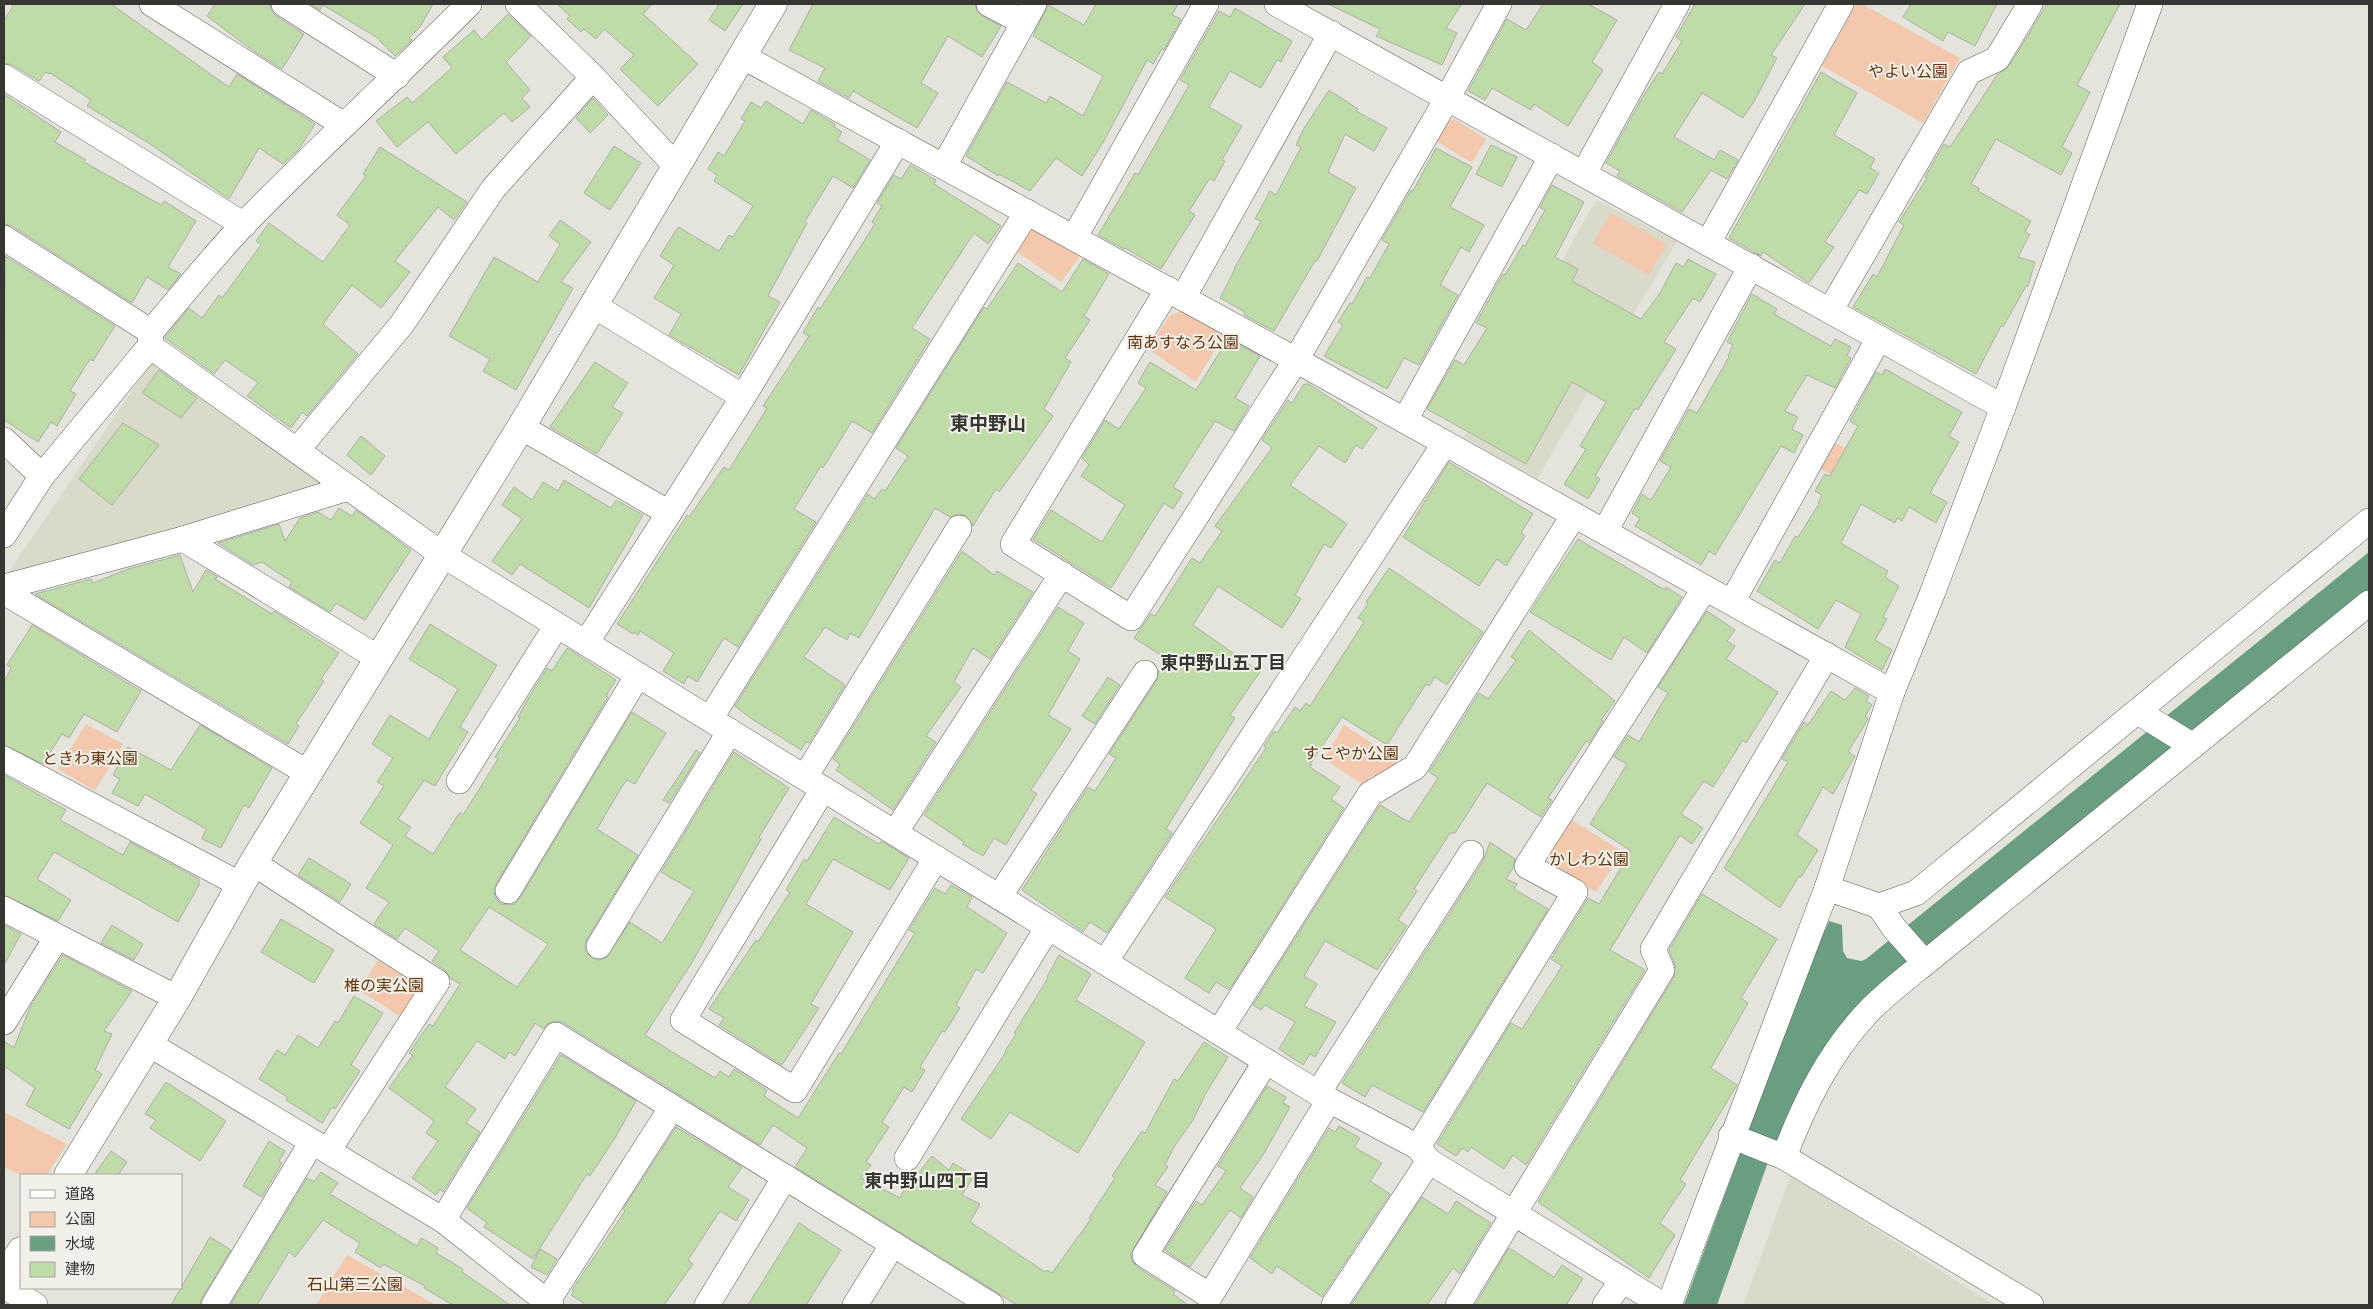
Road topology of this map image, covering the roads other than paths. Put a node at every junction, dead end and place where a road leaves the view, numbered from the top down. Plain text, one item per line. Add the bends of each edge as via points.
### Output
1 (152, 4) edge
2 (284, 4) edge
3 (469, 4) edge
4 (518, 4) edge
5 (773, 4) edge
6 (989, 4) edge
7 (1206, 4) edge
8 (1277, 4) edge
9 (1499, 4) edge
10 (1676, 4) edge
11 (1841, 4) edge
12 (2030, 4) edge
13 (2150, 4) edge
14 (1314, 12) edge
15 (1029, 13) edge
16 (1331, 32) junction
17 (742, 56) junction
18 (396, 76) junction
19 (593, 77) junction
20 (4, 78) edge
21 (1448, 97) junction
22 (344, 125) junction
23 (898, 141) junction
24 (1552, 156) junction
25 (675, 165) junction
26 (944, 166) junction
27 (1584, 173) junction
28 (1027, 212) junction
29 (244, 225) junction
30 (4, 238) edge
31 (1074, 238) junction
32 (1708, 243) junction
33 (1751, 266) junction
34 (1176, 293) junction
35 (594, 305) junction
36 (1830, 311) junction
37 (1879, 338) junction
38 (150, 339) junction
39 (1296, 360) junction
40 (742, 397) junction
41 (2003, 407) junction
42 (1405, 420) junction
43 (521, 427) junction
44 (4, 440) edge
45 (1444, 442) junction
46 (298, 449) junction
47 (42, 476) junction
48 (348, 488) junction
49 (669, 513) junction
50 (1574, 514) junction
51 (2369, 522) edge
52 (959, 528) dead end
53 (1605, 532) junction
54 (4, 535) edge
55 (183, 539) junction
56 (443, 555) junction
57 (1062, 574) junction
58 (4, 587) edge
59 (1706, 588) junction
60 (4, 592) edge
61 (1732, 602) junction
62 (2369, 603) edge
63 (557, 625) junction
64 (586, 643) junction
65 (1827, 655) junction
66 (380, 658) junction
67 (1145, 673) dead end
68 (638, 675) junction
69 (1892, 692) junction
70 (2144, 716) junction
71 (720, 725) junction
72 (2189, 744) junction
73 (4, 759) edge
74 (308, 773) junction
75 (459, 781) dead end
76 (814, 783) junction
77 (895, 833) junction
78 (1471, 853) dead end
79 (936, 858) junction
80 (247, 874) junction
81 (1827, 888) junction
82 (508, 891) dead end
83 (999, 897) junction
84 (1879, 906) junction
85 (4, 909) edge
86 (1048, 927) junction
87 (57, 937) junction
88 (599, 946) dead end
89 (1922, 960) junction
90 (1104, 962) junction
91 (177, 998) junction
92 (4, 1022) edge
93 (1219, 1032) junction
94 (149, 1044) junction
95 (1266, 1061) junction
96 (1324, 1096) junction
97 (672, 1107) junction
98 (1736, 1139) junction
99 (320, 1146) junction
100 (1424, 1154) junction
101 (1779, 1155) junction
102 (907, 1158) dead end
103 (69, 1174) edge
104 (785, 1177) junction
105 (1514, 1213) junction
106 (443, 1220) junction
107 (893, 1244) junction
108 (20, 1253) edge
109 (4, 1279) edge
110 (1622, 1280) junction
111 (4, 1286) edge
112 (548, 1304) edge
113 (35, 1305) edge
114 (214, 1305) edge
115 (707, 1305) edge
116 (855, 1305) edge
117 (990, 1305) edge
118 (1334, 1305) edge
119 (1458, 1305) edge
120 (1605, 1305) edge
121 (1663, 1305) edge
122 (1669, 1305) edge
123 (2030, 1305) edge

1 - 22 street
2 - 18 street
3 - 18 street
4 - 19 street
5 - 17 street
6 - 15 street
7 - 31 street
8 - 14 street
9 - 21 street
10 - 27 street
11 - 32 street
12 - 36 street via 1997,59 1969,72
13 - 41 street
14 - 16 street
15 - 26 street
16 - 21 street
16 - 34 street
17 - 23 street
17 - 25 street
18 - 22 street
19 - 25 street
19 - 46 street via 493,189 402,324
20 - 29 street
21 - 24 street
21 - 39 street
22 - 29 street
23 - 26 street
23 - 40 street
24 - 27 street
24 - 42 street
25 - 35 street
26 - 28 street
27 - 32 street
28 - 31 street
28 - 71 street
29 - 38 street via 207,265
30 - 38 street
31 - 34 street
32 - 33 street
33 - 36 street
33 - 53 street
34 - 39 street
34 - 57 street via 1013,544
35 - 40 street
35 - 43 street
36 - 37 street
37 - 41 street
37 - 61 street
38 - 46 street
38 - 47 street
39 - 42 street
39 - 57 street via 1131,618
40 - 49 street
41 - 69 street
42 - 45 street
43 - 49 street
43 - 56 street
44 - 47 street
45 - 50 street
45 - 90 street
46 - 48 street
47 - 54 street
48 - 55 street
48 - 56 street
49 - 64 street
50 - 53 street
50 - 93 street via 1416,767 1370,794
51 - 70 street
52 - 76 street
53 - 59 street
55 - 58 street
55 - 66 street
56 - 63 street
56 - 66 street
57 - 77 street
59 - 61 street
59 - 100 street via 1527,866 1575,892
60 - 74 street
61 - 65 street
62 - 72 street
63 - 64 street
63 - 75 street
64 - 68 street
65 - 69 street
65 - 105 street via 1653,949 1662,970
66 - 74 street
67 - 83 street
68 - 71 street
68 - 82 street
69 - 81 street
70 - 72 street
70 - 84 street via 1916,893
71 - 76 street
71 - 88 street
72 - 89 street
73 - 80 street
74 - 80 street
76 - 77 street
76 - 79 street via 683,1020 795,1090
77 - 79 street
78 - 96 street
79 - 83 street
80 - 91 street
80 - 99 street via 437,982
81 - 84 street
81 - 98 street
83 - 86 street
84 - 89 street
85 - 87 street
86 - 90 street
86 - 102 street
87 - 91 street
87 - 92 street
89 - 101 street via 1847,1036 1807,1099
90 - 93 street
91 - 94 street
93 - 95 street
94 - 99 street
94 - 103 street
95 - 96 street
95 - 96 street via 1145,1255 1210,1296
96 - 100 street
97 - 104 street
97 - 106 street via 556,1035
97 - 112 street
98 - 101 street
98 - 122 street
99 - 106 street
99 - 114 street
100 - 105 street
100 - 118 street
101 - 123 street
104 - 107 street
104 - 115 street
105 - 110 street
105 - 119 street
106 - 112 street
107 - 116 street
107 - 117 street
108 - 109 street
110 - 120 street
110 - 121 street
111 - 113 street

